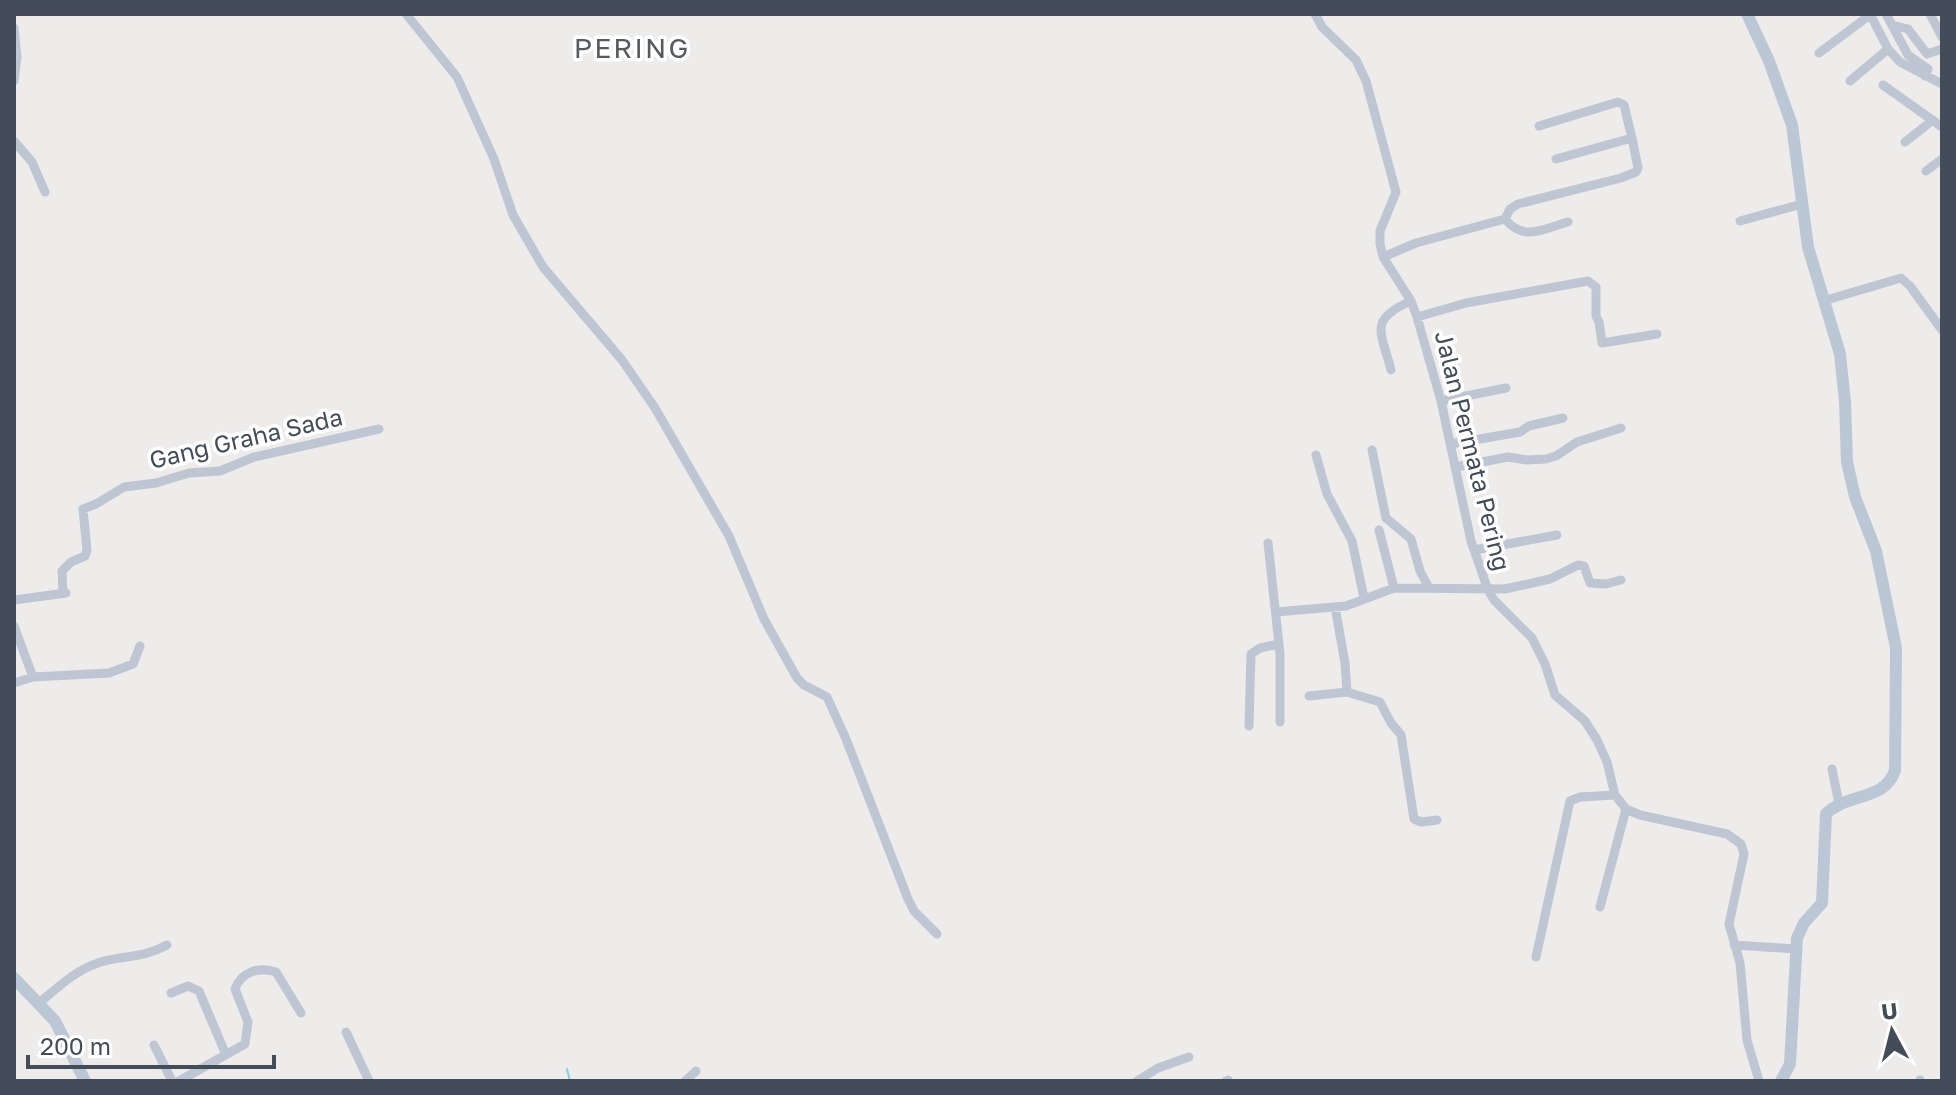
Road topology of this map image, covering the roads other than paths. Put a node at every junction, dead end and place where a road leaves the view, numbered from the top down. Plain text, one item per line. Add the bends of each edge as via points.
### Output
1 (406, 14) edge
2 (1315, 14) edge
3 (1747, 14) edge
4 (1886, 14) edge
5 (1930, 14) edge
6 (1870, 15) edge
7 (1938, 22) edge
8 (1892, 25) junction
9 (14, 28) edge
10 (1942, 37) edge
11 (1888, 49) junction
12 (1942, 49) edge
13 (1819, 53) dead end
14 (1925, 76) junction
15 (14, 81) edge
16 (1850, 81) dead end
17 (1942, 84) edge
18 (1883, 85) dead end
19 (1938, 124) edge
20 (1539, 126) dead end
21 (1632, 138) junction
22 (14, 141) edge
23 (1905, 142) dead end
24 (1556, 159) dead end
25 (1942, 159) edge
26 (1926, 171) dead end
27 (45, 192) dead end
28 (1802, 204) junction
29 (1505, 219) junction
30 (1740, 221) dead end
31 (1568, 222) dead end
32 (1383, 257) junction
33 (1411, 301) junction
34 (1823, 301) junction
35 (1417, 317) junction
36 (1942, 330) edge
37 (1657, 334) dead end
38 (1391, 370) dead end
39 (1506, 388) dead end
40 (1441, 401) junction
41 (1563, 418) dead end
42 (1621, 428) dead end
43 (379, 429) dead end
44 (1451, 444) junction
45 (1372, 450) dead end
46 (1316, 455) dead end
47 (1456, 467) junction
48 (1379, 530) dead end
49 (1557, 535) dead end
50 (1268, 543) dead end
51 (1474, 550) junction
52 (1621, 580) dead end
53 (1394, 588) junction
54 (1429, 588) junction
55 (1488, 590) junction
56 (1364, 598) junction
57 (14, 600) edge
58 (1335, 607) junction
59 (1276, 612) junction
60 (14, 626) edge
61 (1278, 644) junction
62 (140, 646) dead end
63 (33, 677) junction
64 (14, 683) edge
65 (1347, 692) junction
66 (1309, 696) dead end
67 (1280, 722) dead end
68 (1249, 726) dead end
69 (1832, 769) dead end
70 (1615, 795) junction
71 (1839, 804) junction
72 (1626, 809) junction
73 (1437, 820) dead end
74 (1600, 907) dead end
75 (937, 934) dead end
76 (167, 945) dead end
77 (1734, 945) junction
78 (1796, 949) junction
79 (1536, 957) dead end
80 (14, 978) edge
81 (171, 993) dead end
82 (39, 1003) junction
83 (301, 1013) dead end
84 (346, 1032) dead end
85 (154, 1045) dead end
86 (226, 1055) junction
87 (1189, 1057) dead end
88 (696, 1071) dead end
89 (1138, 1080) edge
90 (85, 1081) edge
91 (172, 1081) edge
92 (179, 1081) edge
93 (369, 1081) edge
94 (685, 1081) edge
95 (1759, 1081) edge
96 (1781, 1081) edge

1 - 75 street via 457,77 513,215 543,267 622,360 655,408 729,536 764,619 797,678 827,697 908,899
2 - 32 street via 1356,60 1366,81 1396,192 1380,231
3 - 28 street via 1792,125
4 - 8 street
5 - 7 street
6 - 11 street
6 - 13 street
7 - 10 street
8 - 12 street via 1908,29 1927,54
8 - 14 street via 1908,55 1928,69
9 - 15 street
11 - 14 street
11 - 16 street
14 - 17 street
18 - 19 street
19 - 23 street
20 - 21 street via 1618,102 1624,105
21 - 24 street
21 - 29 street via 1636,172 1518,204
22 - 27 street via 32,162
25 - 26 street
28 - 30 street
28 - 34 street
29 - 31 street via 1525,233
29 - 32 street
32 - 33 street, Jalan Permata Pering
33 - 35 street, Jalan Permata Pering
33 - 38 street via 1381,321
34 - 36 street via 1901,278
34 - 71 street via 1840,354 1847,462 1876,551 1896,648 1892,780 1885,788
35 - 37 street via 1588,281 1596,287 1602,343
35 - 40 street, Jalan Permata Pering
39 - 40 street
40 - 44 street, Jalan Permata Pering
41 - 44 street
42 - 47 street via 1546,459 1508,457
43 - 57 street, Gang Graha Sada via 254,457 220,471 124,487 83,509 87,550 62,571 65,593
44 - 47 street, Jalan Permata Pering
45 - 54 street via 1386,518 1411,539
46 - 56 street via 1327,494 1352,541
47 - 51 street, Jalan Permata Pering
48 - 53 street
49 - 51 street
50 - 59 street
51 - 55 street, Jalan Permata Pering
52 - 55 street via 1590,583 1584,566 1578,565 1550,579
53 - 54 street
53 - 56 street
54 - 55 street
55 - 70 street, Jalan Permata Pering via 1532,638 1555,695 1590,726
56 - 58 street
58 - 59 street
58 - 65 street
59 - 61 street
60 - 63 street
61 - 67 street
61 - 68 street via 1251,654
62 - 63 street via 133,664 109,673
63 - 64 street
65 - 66 street
65 - 73 street via 1374,698 1383,706 1401,735 1414,819
69 - 71 street
70 - 72 street, Jalan Permata Pering
70 - 79 street via 1570,801
71 - 78 street via 1824,821 1822,903 1804,923
72 - 74 street
72 - 77 street via 1727,834 1741,844 1743,867 1729,924
76 - 82 street via 149,955 99,962
77 - 78 street
77 - 95 street via 1747,1040
78 - 96 street via 1790,1064
80 - 82 street
81 - 86 street via 188,986 199,991
82 - 90 street via 55,1021
83 - 86 street via 276,972 249,972 235,989 248,1022 246,1042
84 - 93 street
85 - 91 street
86 - 92 street
87 - 89 street
88 - 94 street

